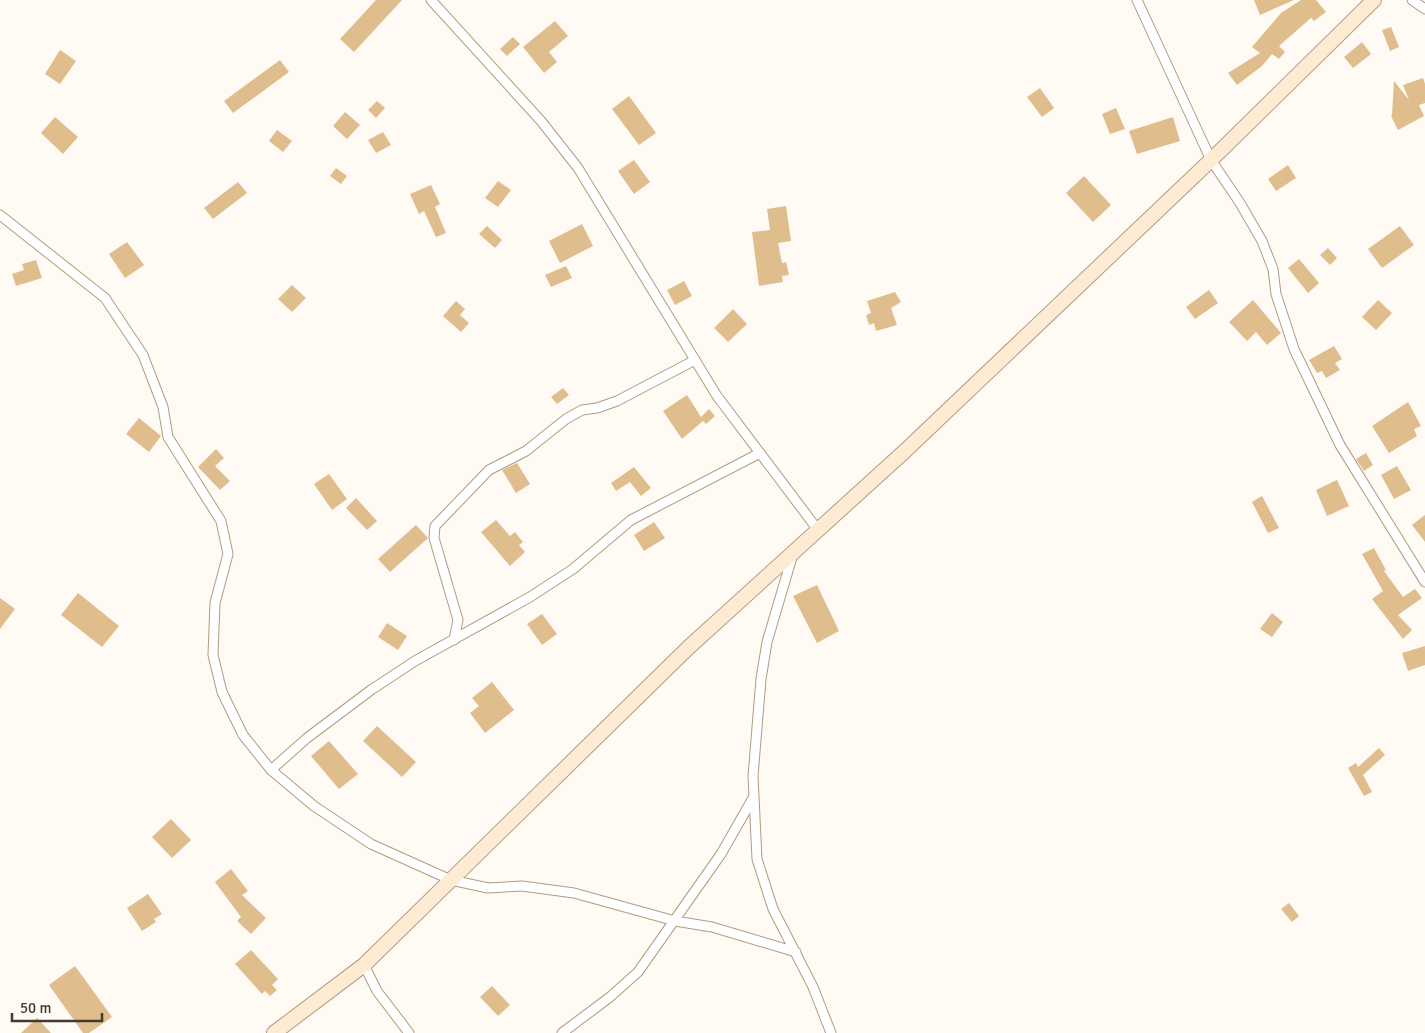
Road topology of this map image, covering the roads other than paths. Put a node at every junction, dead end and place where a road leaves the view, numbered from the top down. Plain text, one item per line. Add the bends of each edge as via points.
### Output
1 (431, 0) edge
2 (1137, 0) edge
3 (1374, 0) edge
4 (1412, 0) edge
5 (1425, 9) edge
6 (1211, 160) junction
7 (0, 216) edge
8 (695, 360) junction
9 (760, 453) junction
10 (818, 530) junction
11 (794, 551) junction
12 (1425, 582) edge
13 (454, 640) junction
14 (271, 770) junction
15 (753, 798) junction
16 (451, 880) junction
17 (675, 921) junction
18 (796, 952) junction
19 (364, 965) junction
20 (274, 1033) edge
21 (409, 1033) edge
22 (562, 1033) edge
23 (832, 1033) edge

1 - 8 street via 542,122 578,168
2 - 6 street
3 - 6 main road
4 - 5 street
6 - 10 main road
6 - 12 street via 1262,241 1273,269 1276,294 1294,349 1340,445
7 - 14 street via 106,298 143,356 163,407 168,437 221,521 228,554 215,602 213,655 222,692 243,735
8 - 9 street via 717,396
8 - 13 street via 617,401 582,410 566,419 526,451 489,470 445,514 435,526 434,538 458,620
9 - 10 street
9 - 13 street via 631,520 573,569
10 - 11 main road
11 - 15 street via 767,642 752,776
11 - 16 main road via 689,647
13 - 14 street via 371,690
14 - 16 street via 314,806 371,844
15 - 17 street via 721,854
15 - 18 street via 760,875 772,909
16 - 17 street via 488,888 522,886 574,894
16 - 19 main road
17 - 18 street via 712,927
17 - 22 street via 638,972 610,998
18 - 23 street
19 - 20 main road
19 - 21 street via 377,991

